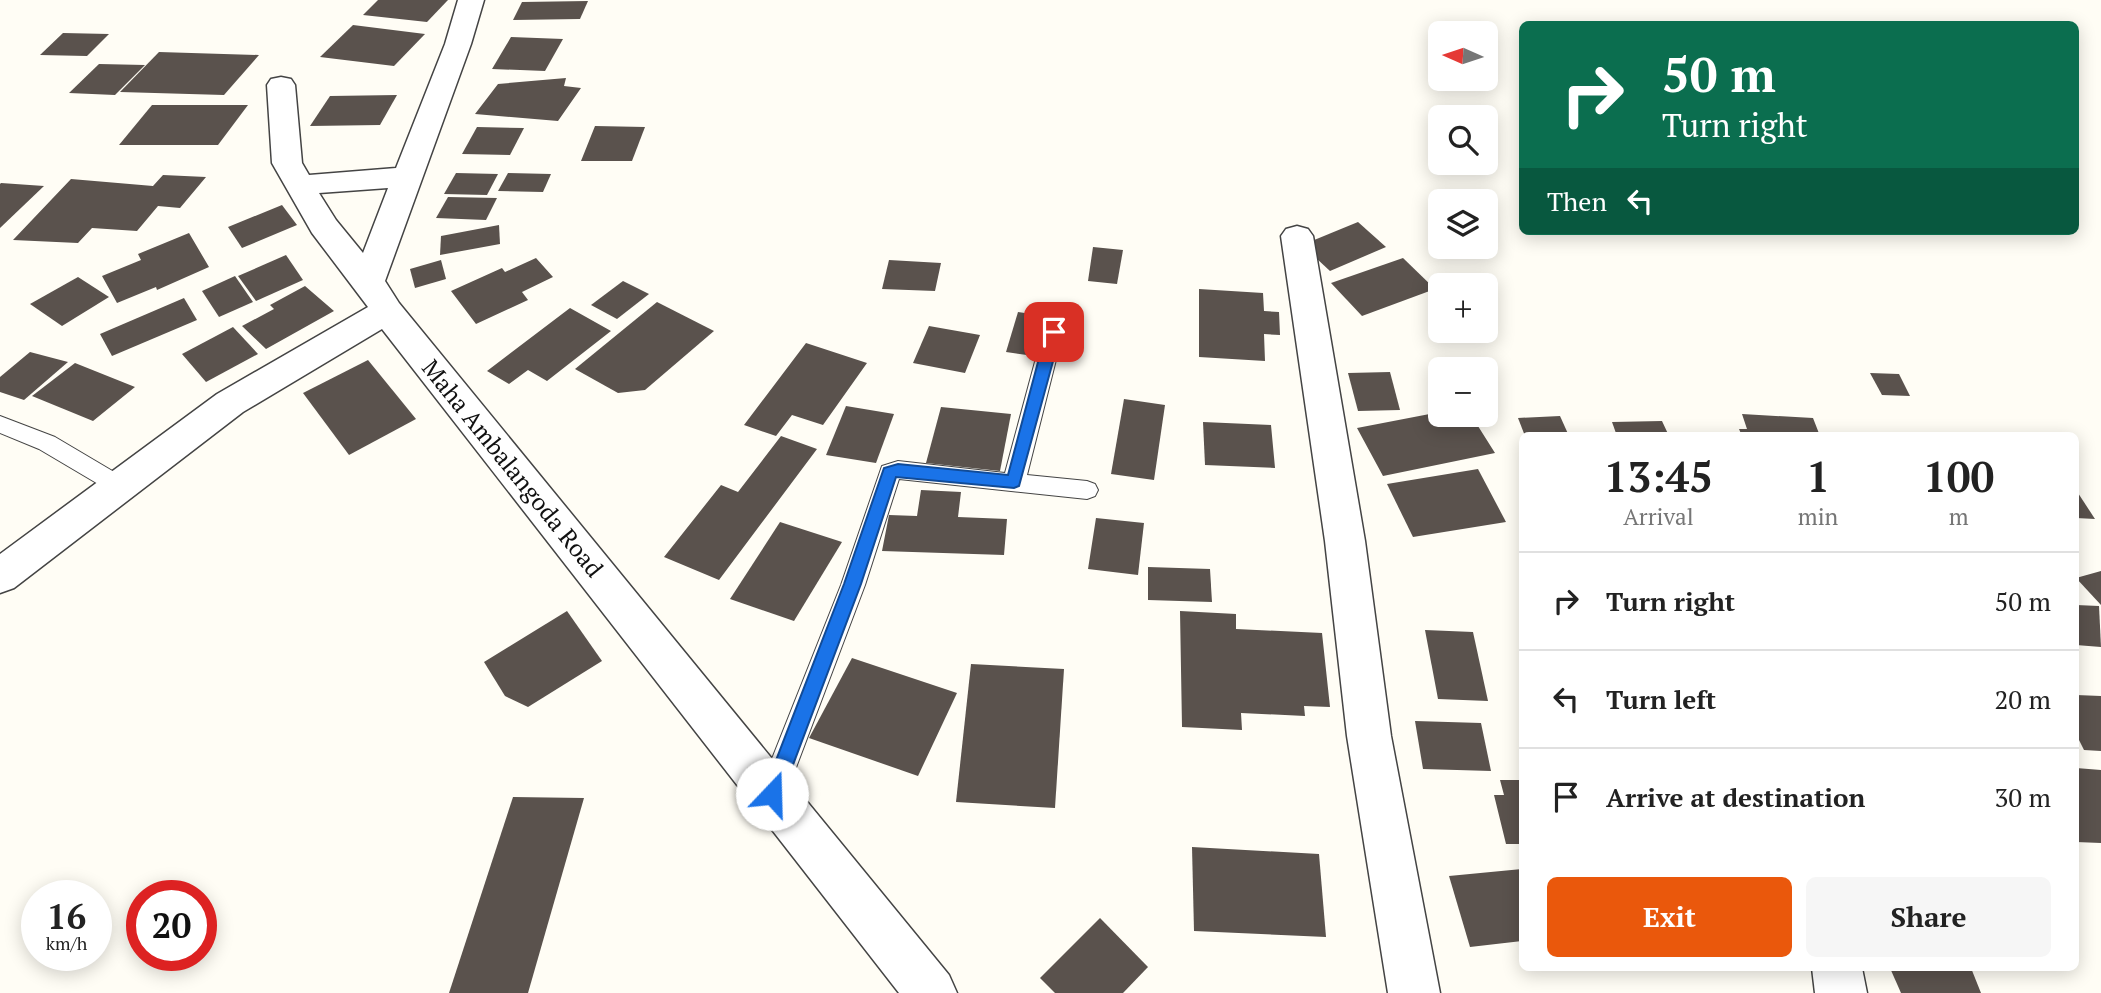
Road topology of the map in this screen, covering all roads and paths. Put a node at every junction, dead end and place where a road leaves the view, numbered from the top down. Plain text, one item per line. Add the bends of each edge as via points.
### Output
1 (471, 0) edge
2 (281, 85) dead end
3 (407, 177) junction
4 (300, 186) junction
5 (1297, 236) dead end
6 (378, 296) junction
7 (1054, 332) dead end
8 (0, 424) edge
9 (1014, 482) junction
10 (118, 485) junction
11 (1087, 489) dead end
12 (0, 576) edge
13 (772, 794) junction
14 (1837, 971) edge
15 (931, 993) edge
16 (1414, 993) edge
17 (1841, 993) edge

1 - 3 street
2 - 4 street, Maha Ambalangoda Road via 287,163
3 - 4 street
3 - 6 street
4 - 6 street, Maha Ambalangoda Road via 323,226
5 - 16 street via 1345,541 1369,736
6 - 10 street via 331,342 230,403
6 - 13 street, Maha Ambalangoda Road
7 - 9 lane
8 - 10 lane via 47,443
9 - 11 lane
9 - 13 lane via 890,472 853,584
10 - 12 street
13 - 15 street, Maha Ambalangoda Road
14 - 17 street

